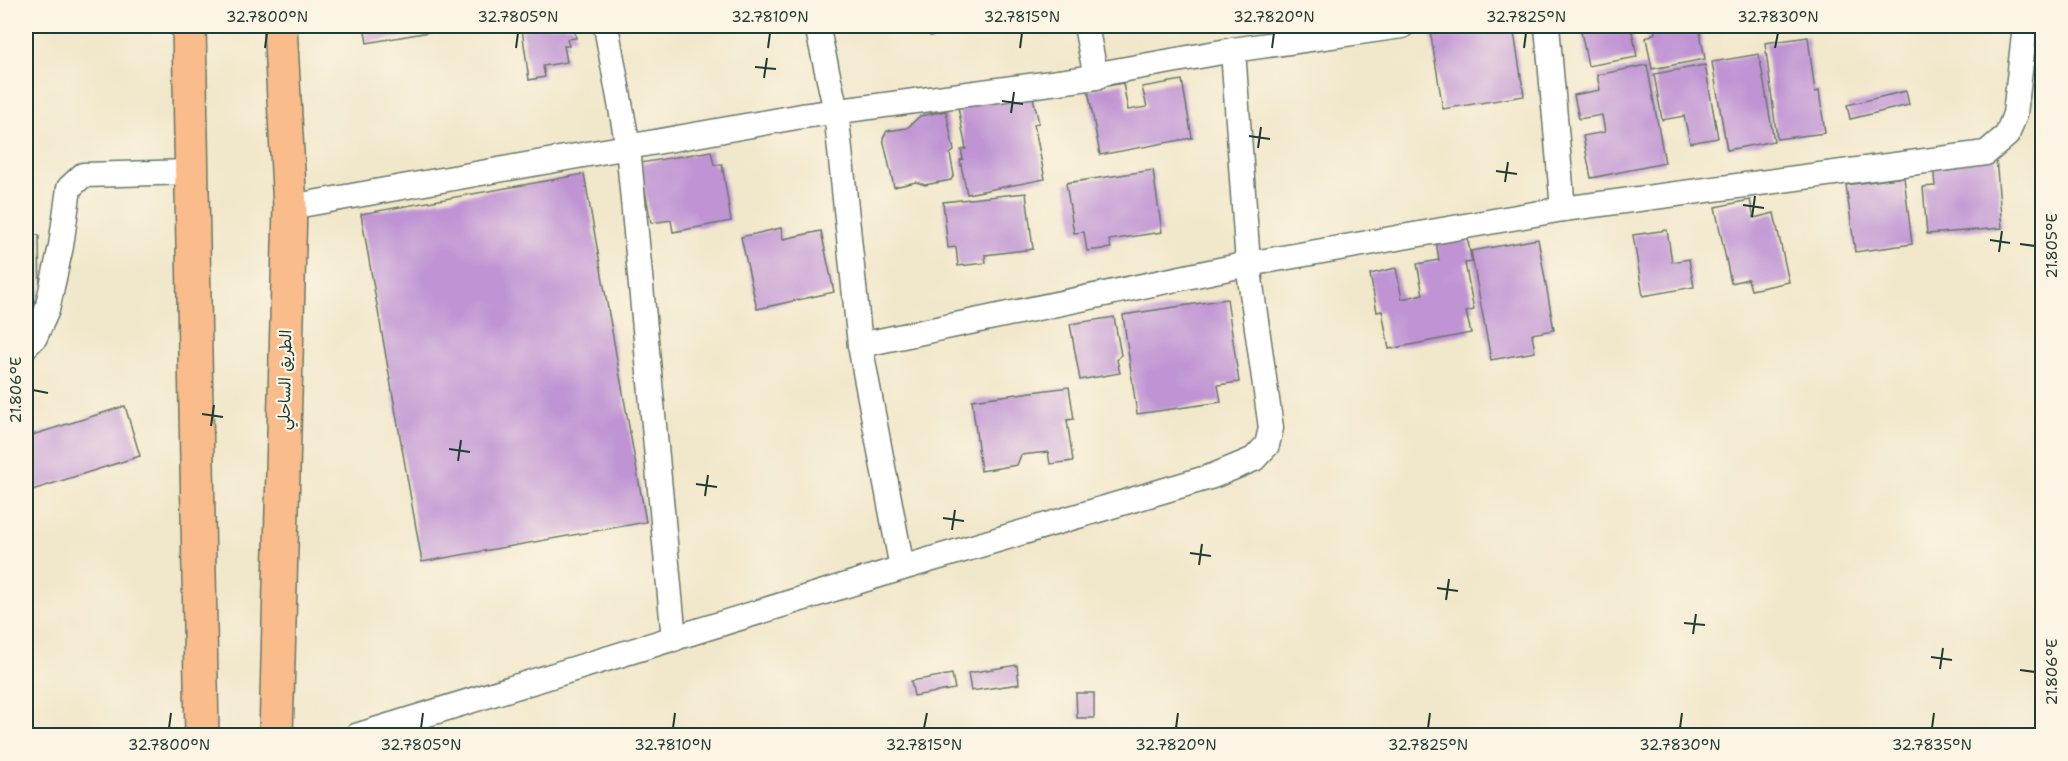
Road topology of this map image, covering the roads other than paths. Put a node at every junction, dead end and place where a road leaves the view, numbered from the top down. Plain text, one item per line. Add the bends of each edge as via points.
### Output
1 (189, 26) edge
2 (280, 26) edge
3 (606, 26) edge
4 (817, 26) edge
5 (1086, 26) edge
6 (1402, 26) edge
7 (1547, 26) edge
8 (2025, 26) edge
9 (1288, 33) edge
10 (1233, 50) junction
11 (1095, 77) junction
12 (836, 111) junction
13 (628, 147) junction
14 (192, 172) junction
15 (290, 207) junction
16 (1563, 209) junction
17 (1248, 264) junction
18 (30, 342) edge
19 (860, 345) junction
20 (26, 364) edge
21 (902, 568) junction
22 (674, 639) junction
23 (202, 735) edge
24 (276, 735) edge
25 (356, 735) edge

1 - 14 highway
2 - 15 highway, الطريق الساحلي
3 - 13 street
4 - 12 street
5 - 11 street
6 - 9 street
7 - 16 street
8 - 16 street via 2015,114 2007,135 1986,153
9 - 10 street
10 - 11 street
10 - 17 street
11 - 12 street
12 - 13 street
12 - 19 street
13 - 15 street
13 - 22 street
14 - 18 street via 83,176 69,188 47,309
14 - 23 highway
15 - 24 highway, الطريق الساحلي
16 - 17 street
17 - 19 street
17 - 21 street via 1271,428 1268,445 1254,459 1213,476
18 - 20 street
19 - 21 street
21 - 22 street
22 - 25 street

